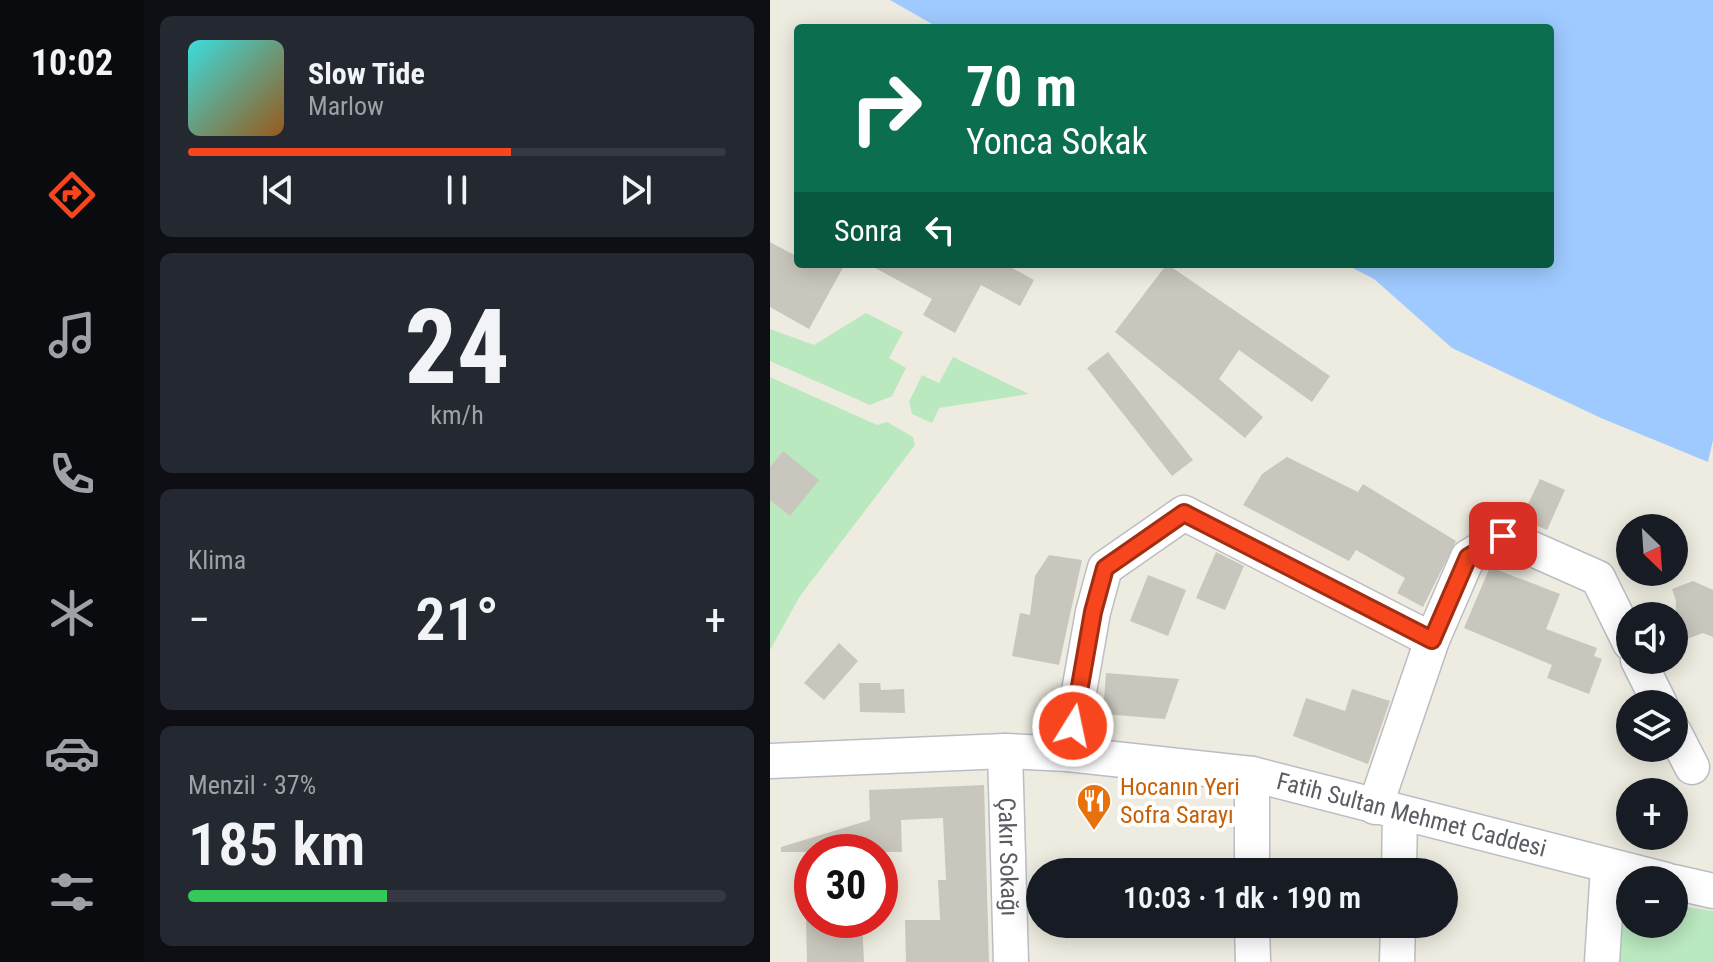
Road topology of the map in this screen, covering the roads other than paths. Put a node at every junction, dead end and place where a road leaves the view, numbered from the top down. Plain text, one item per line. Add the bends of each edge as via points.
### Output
1 (1616, 615) edge
2 (1432, 640) junction
3 (1005, 751) junction
4 (1068, 754) junction
5 (1688, 759) edge
6 (770, 761) edge
7 (1692, 767) dead end
8 (1252, 774) junction
9 (1387, 810) junction
10 (1252, 858) edge
11 (1396, 858) edge
12 (1608, 867) junction
13 (1616, 869) edge
14 (1688, 885) edge
15 (1713, 891) edge
16 (1252, 938) edge
17 (1398, 938) edge
18 (1011, 962) edge
19 (1253, 962) edge
20 (1397, 962) edge
21 (1602, 962) edge

1 - 2 street via 1598,578 1503,536 1468,557
2 - 4 street via 1184,513 1105,568
2 - 9 street
3 - 4 street, Fatih Sultan Mehmet Caddesi
3 - 6 street, Fatih Sultan Mehmet Caddesi
3 - 18 street, Çakır Sokağı
4 - 8 street, Fatih Sultan Mehmet Caddesi
5 - 7 street
8 - 9 street, Fatih Sultan Mehmet Caddesi
8 - 10 street
9 - 11 street
9 - 12 street, Fatih Sultan Mehmet Caddesi
12 - 13 street, Fatih Sultan Mehmet Caddesi
12 - 21 street
14 - 15 street
16 - 19 street
17 - 20 street

